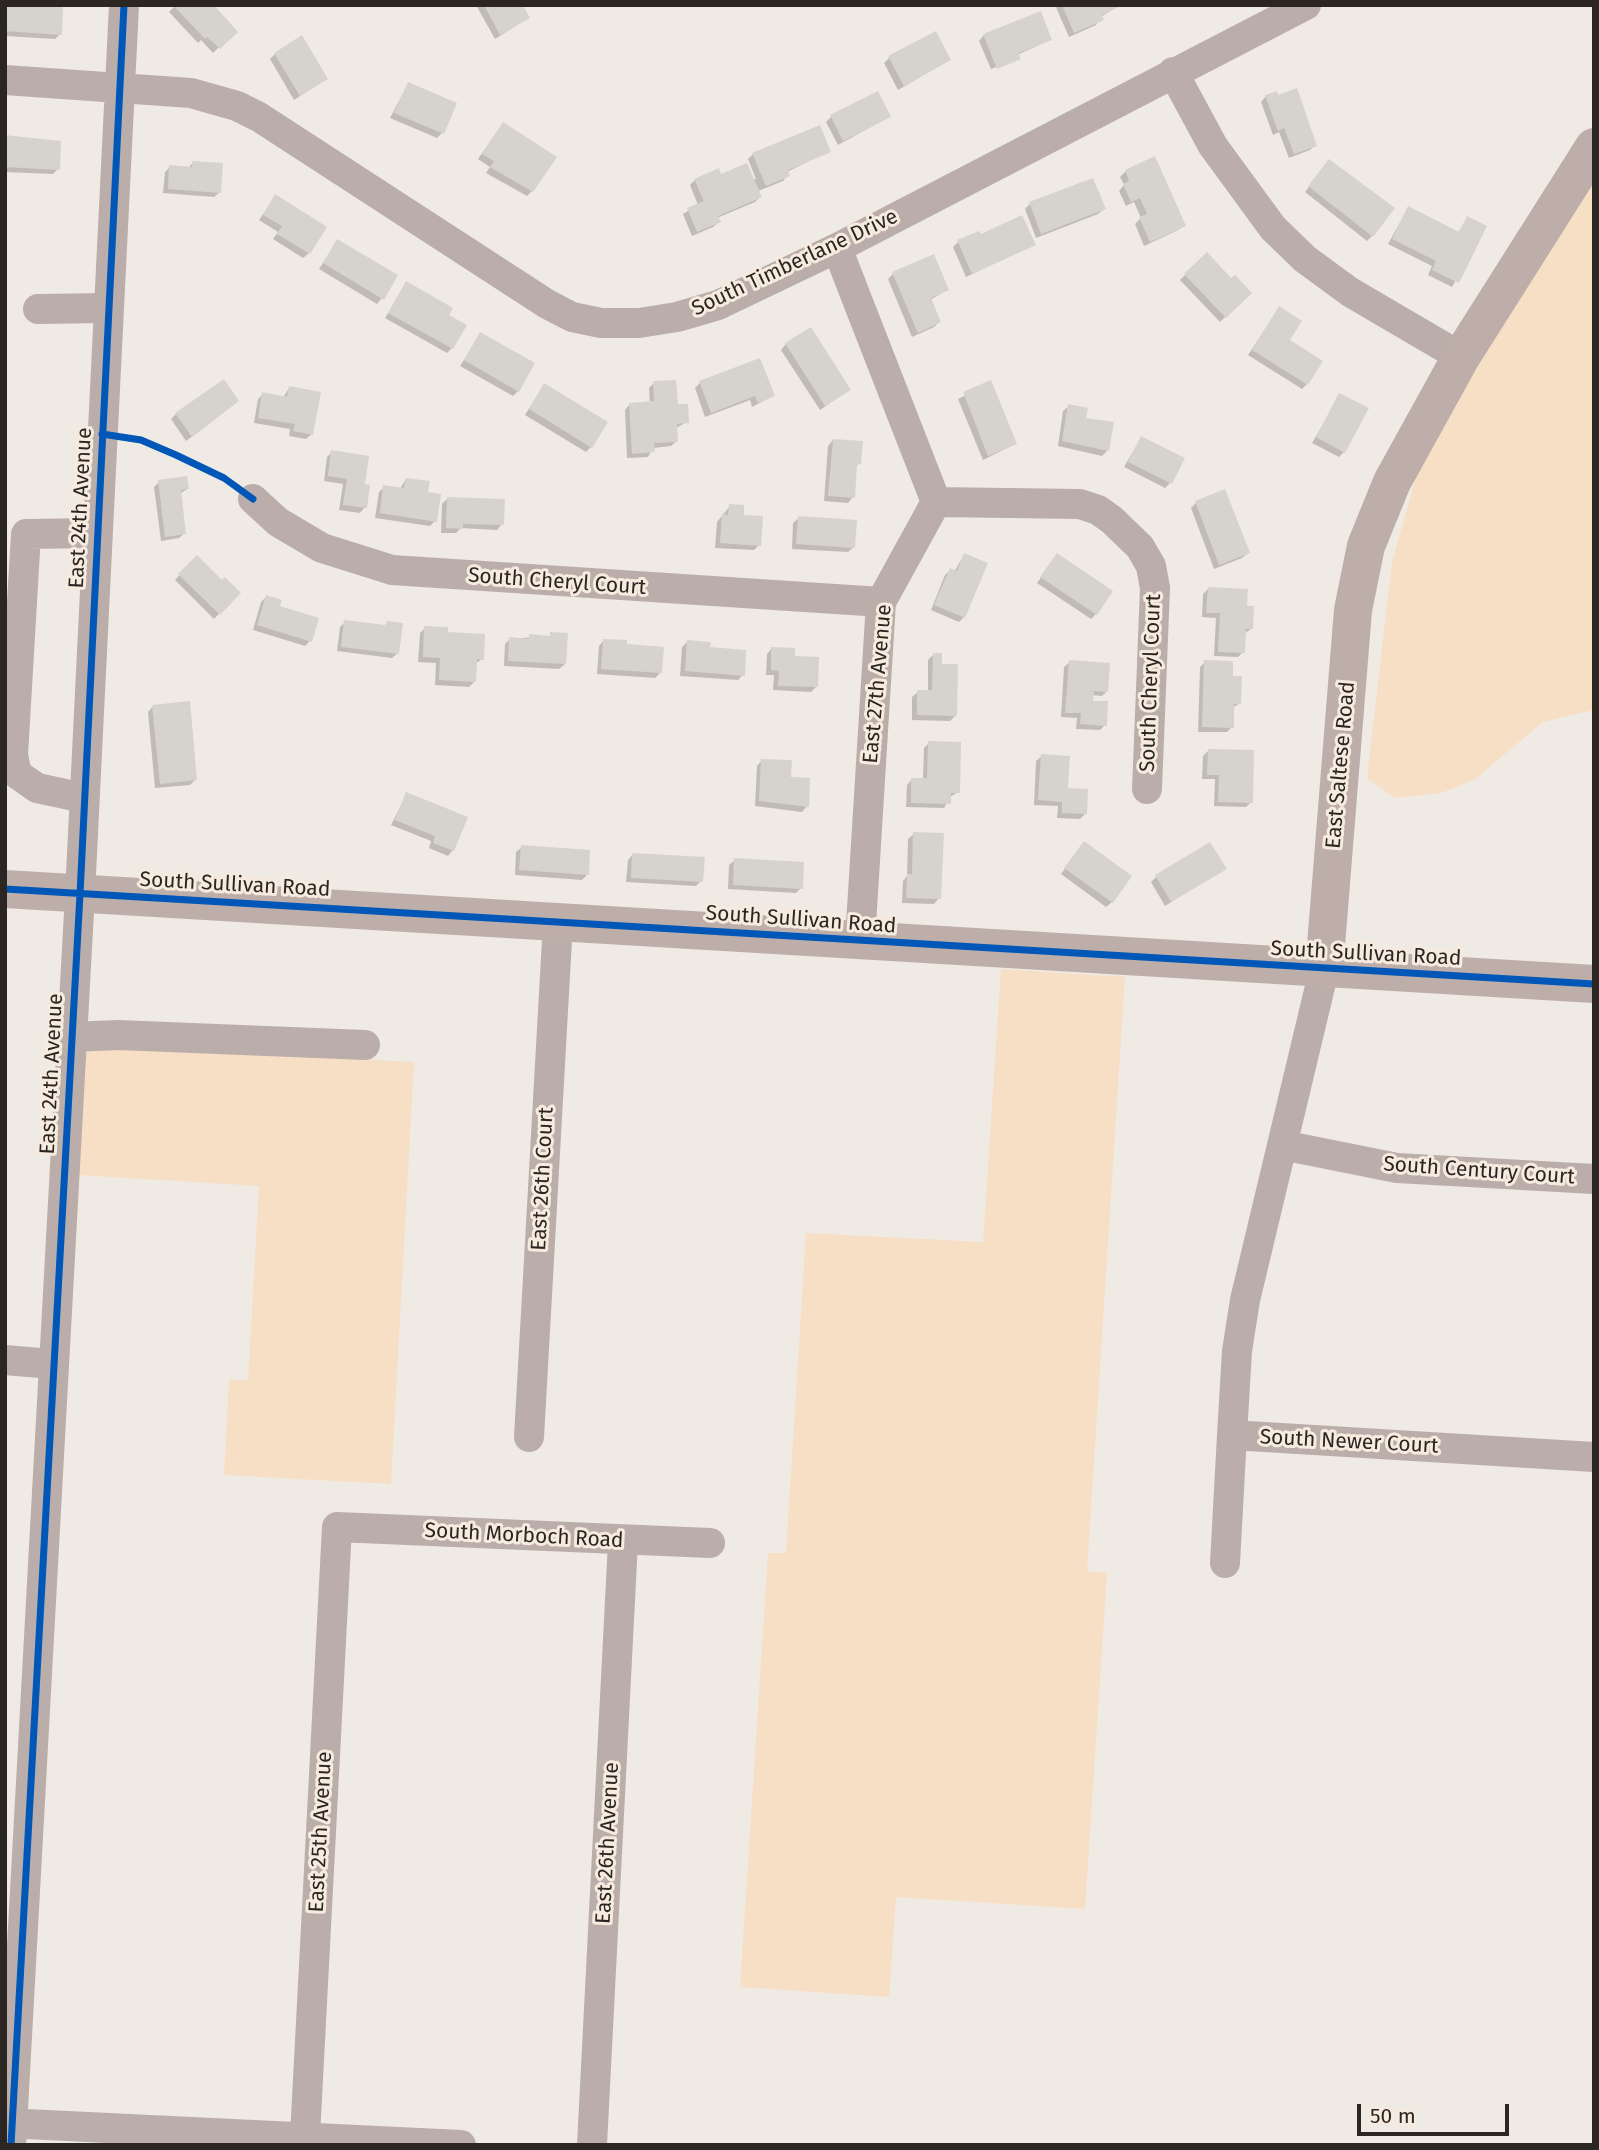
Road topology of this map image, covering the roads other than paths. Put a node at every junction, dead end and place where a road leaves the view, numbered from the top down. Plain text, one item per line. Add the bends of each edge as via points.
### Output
1 (124, 5) edge
2 (1306, 5) edge
3 (1173, 72) junction
4 (5, 80) edge
5 (119, 87) junction
6 (1594, 147) edge
7 (837, 248) junction
8 (38, 309) dead end
9 (108, 309) junction
10 (1461, 357) junction
11 (253, 499) dead end
12 (936, 502) junction
13 (97, 533) junction
14 (881, 602) junction
15 (1147, 789) dead end
16 (84, 798) junction
17 (5, 889) edge
18 (80, 894) junction
19 (558, 922) junction
20 (860, 941) junction
21 (1324, 970) junction
22 (1594, 984) edge
23 (72, 1037) junction
24 (365, 1045) dead end
25 (1282, 1145) junction
26 (1594, 1179) edge
27 (5, 1360) edge
28 (52, 1364) junction
29 (1232, 1435) junction
30 (529, 1437) dead end
31 (1594, 1457) edge
32 (337, 1527) joint
33 (623, 1542) junction
34 (710, 1544) dead end
35 (1225, 1563) dead end
36 (13, 1951) edge
37 (9, 2131) edge
38 (305, 2136) junction
39 (461, 2145) edge
40 (592, 2145) edge

1 - 5 street, East 24th Avenue
2 - 3 street, South Timberlane Drive
3 - 7 street, South Timberlane Drive
3 - 10 street via 1213,146 1273,228 1350,292
4 - 5 street, South Timberlane Drive
5 - 7 street, South Timberlane Drive via 215,99 259,117 572,317 601,323 677,317 718,304
5 - 9 street, East 24th Avenue
6 - 10 main road, East Saltese Road
7 - 12 street
8 - 9 street
9 - 13 street, East 24th Avenue
10 - 21 main road, East Saltese Road via 1392,482 1359,574
11 - 14 street, South Cheryl Court via 278,522 322,548 392,570
12 - 14 street, East 27th Avenue
12 - 15 street, South Cheryl Court via 1080,504 1112,520 1140,547 1156,588
13 - 16 street, East 24th Avenue
13 - 16 street via 26,534 14,733 17,774 37,788
14 - 20 street, East 27th Avenue
16 - 18 street, East 24th Avenue
17 - 18 main road, South Sullivan Road
18 - 19 main road, South Sullivan Road
18 - 23 street, East 24th Avenue
19 - 20 main road, South Sullivan Road
19 - 30 street, East 26th Court
20 - 21 main road, South Sullivan Road
21 - 22 main road, South Sullivan Road
21 - 25 street, East Saltese Road
23 - 24 street
23 - 28 street, East 24th Avenue
25 - 26 street, South Century Court via 1397,1168
25 - 29 street, East Saltese Road via 1245,1300
27 - 28 street
28 - 36 street, East 24th Avenue
29 - 31 street, South Newer Court
29 - 35 street, South Newer Court
32 - 33 street, South Morboch Road
32 - 38 street, East 25th Avenue
33 - 34 street, South Morboch Road
33 - 40 street, East 26th Avenue
36 - 37 street, East 24th Avenue
37 - 38 street
38 - 39 street

